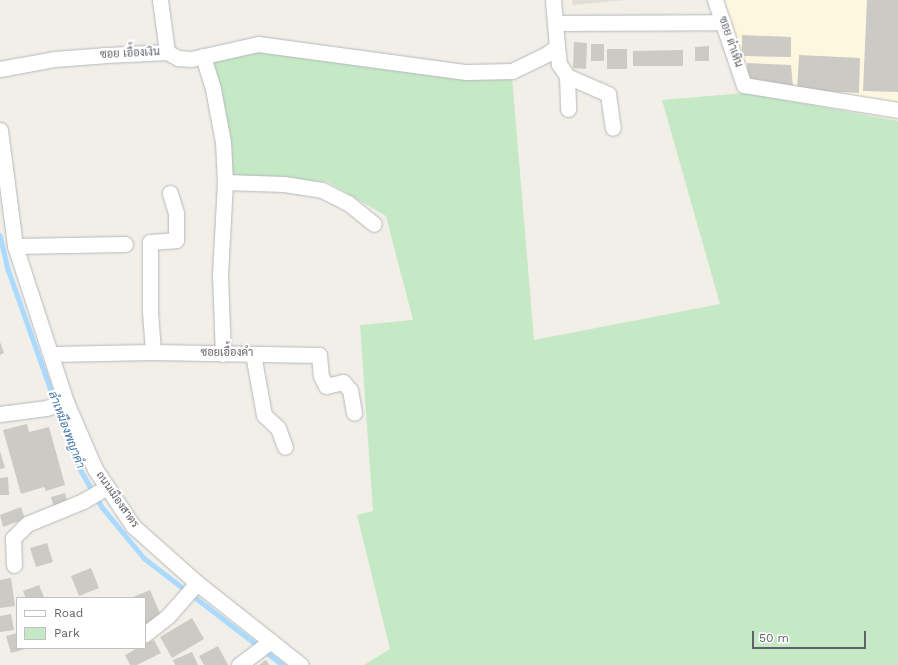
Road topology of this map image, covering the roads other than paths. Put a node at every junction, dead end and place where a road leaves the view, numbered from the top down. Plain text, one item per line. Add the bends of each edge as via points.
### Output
1 (160, 0) edge
2 (552, 0) edge
3 (715, 0) edge
4 (722, 22) junction
5 (556, 23) junction
6 (557, 46) junction
7 (167, 52) junction
8 (203, 56) junction
9 (0, 69) edge
10 (567, 76) junction
11 (568, 109) dead end
12 (898, 110) edge
13 (613, 128) dead end
14 (0, 130) edge
15 (225, 182) junction
16 (170, 193) dead end
17 (374, 224) dead end
18 (125, 244) dead end
19 (15, 246) junction
20 (153, 352) junction
21 (51, 354) junction
22 (223, 354) junction
23 (253, 354) junction
24 (57, 405) junction
25 (354, 413) dead end
26 (0, 414) edge
27 (285, 447) dead end
28 (103, 490) junction
29 (14, 565) dead end
30 (195, 586) junction
31 (146, 633) edge
32 (268, 643) junction
33 (239, 665) edge
34 (301, 665) edge

1 - 7 street
2 - 5 street
3 - 4 street, ซอย ต๋าเหิน
4 - 5 street
4 - 12 street, ซอย ต๋าเหิน via 744,85
5 - 6 street
6 - 8 street, ซอย เอื้องเงิน via 548,54 512,71 466,72 258,44
6 - 10 street via 559,64
7 - 8 street, ซอย เอื้องเงิน via 178,58
7 - 9 street, ซอย เอื้องเงิน via 55,59
8 - 15 street via 222,130
10 - 11 street
10 - 13 street via 608,94
14 - 19 street, ถนนเมืองสาตร
15 - 17 street via 284,184 322,190 348,203
15 - 22 street via 220,274
16 - 20 street via 176,212 176,240 150,242
18 - 19 street
19 - 21 street, ถนนเมืองสาตร
20 - 21 street, ซอยเอื้องคำ
20 - 22 street, ซอยเอื้องคำ
21 - 24 street, ถนนเมืองสาตร
22 - 23 street, ซอยเอื้องคำ
23 - 25 street, ซอยเอื้องคำ via 319,355 326,386 343,382 350,390
23 - 27 street via 264,415 278,428
24 - 26 street
24 - 28 street, ถนนเมืองสาตร via 95,469
28 - 29 street via 27,524 13,538
28 - 30 street, ถนนเมืองสาตร via 133,526
30 - 31 street
30 - 32 street, ถนนเมืองสาตร
32 - 33 street
32 - 34 street, ถนนเมืองสาตร

